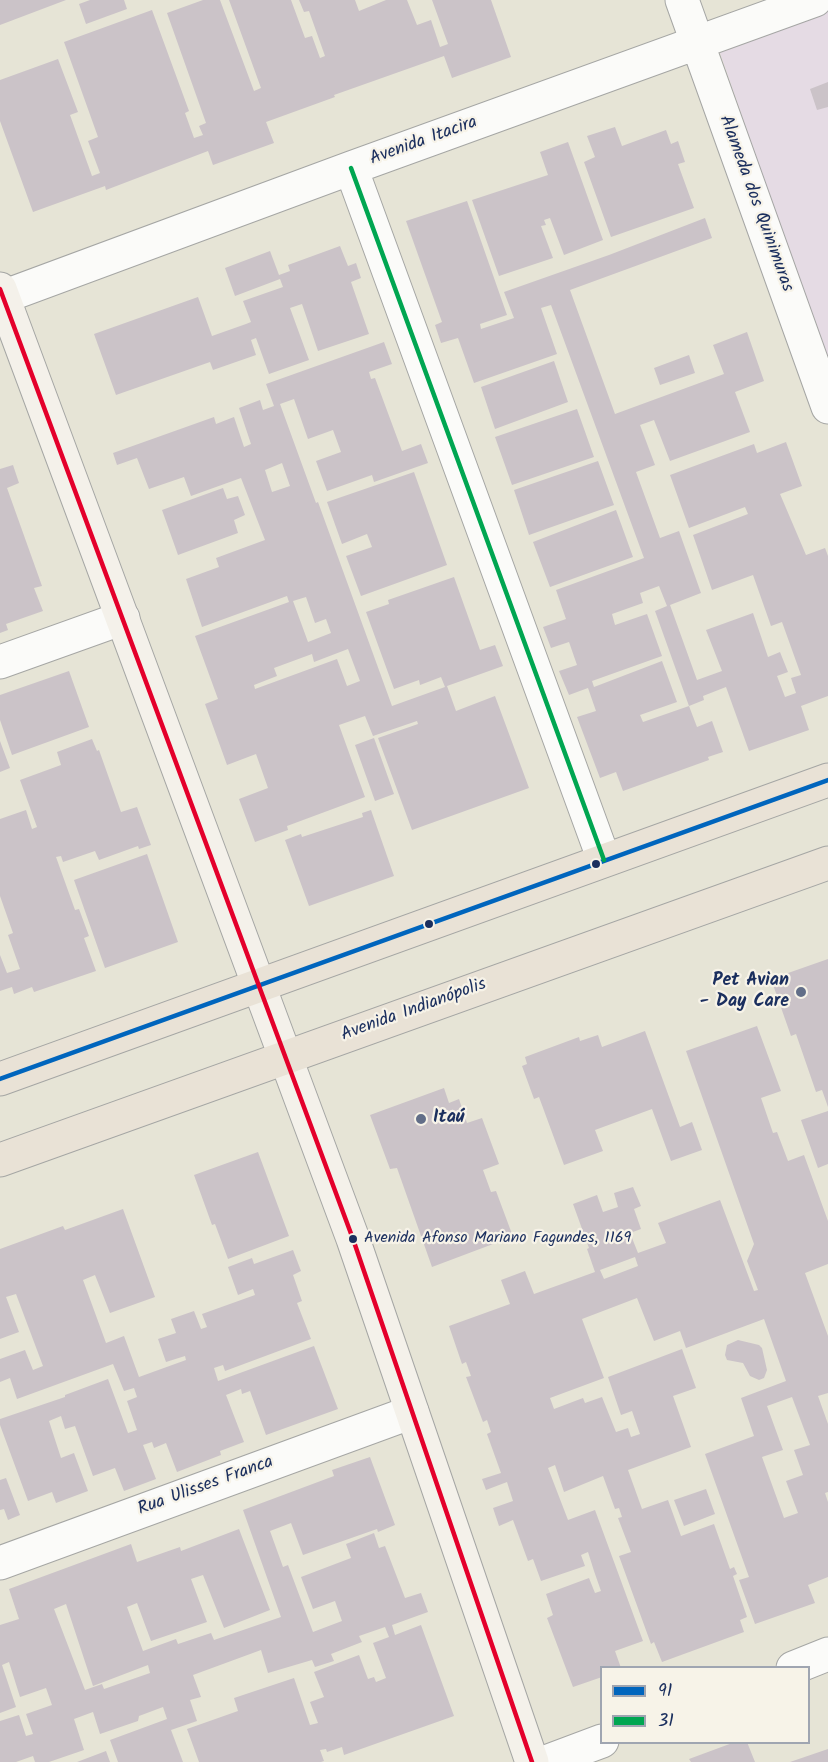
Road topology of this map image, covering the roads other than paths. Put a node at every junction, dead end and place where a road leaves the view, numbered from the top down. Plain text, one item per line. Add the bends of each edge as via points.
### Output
1 (682, 0) edge
2 (815, 0) edge
3 (698, 43) junction
4 (351, 168) junction
5 (1, 295) edge
6 (828, 407) edge
7 (123, 618) junction
8 (0, 662) edge
9 (828, 780) edge
10 (604, 860) junction
11 (828, 863) edge
12 (258, 984) junction
13 (286, 1058) junction
14 (0, 1079) edge
15 (0, 1160) edge
16 (412, 1412) junction
17 (0, 1563) edge
18 (828, 1654) edge
19 (798, 1666) edge
20 (600, 1742) edge
21 (532, 1762) edge
22 (546, 1762) edge

1 - 3 street, Alameda dos Quinimuras
2 - 3 street, Avenida Itacira
3 - 4 street, Avenida Itacira
3 - 6 street, Alameda dos Quinimuras
4 - 5 street, Avenida Itacira
4 - 10 street
5 - 7 street
7 - 8 street
7 - 12 street
9 - 10 main road
10 - 12 main road
11 - 13 main road, Avenida Indianópolis
12 - 13 street
12 - 14 main road
13 - 15 main road, Avenida Indianópolis
13 - 16 street
16 - 17 street, Rua Ulisses Franca
16 - 21 street
18 - 19 street
20 - 22 street

